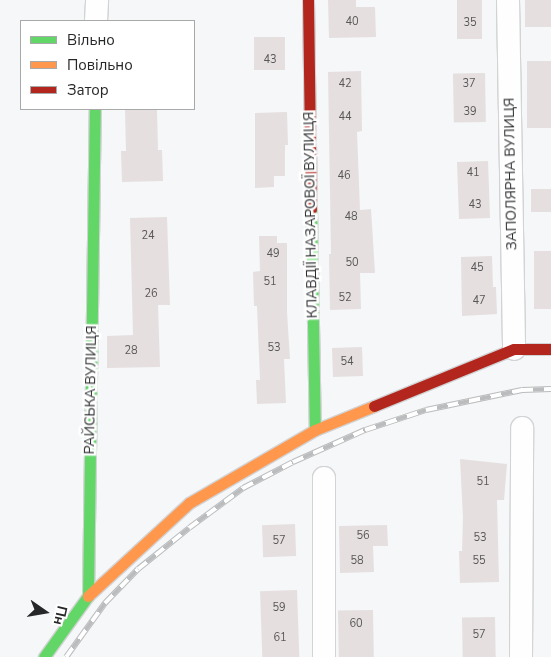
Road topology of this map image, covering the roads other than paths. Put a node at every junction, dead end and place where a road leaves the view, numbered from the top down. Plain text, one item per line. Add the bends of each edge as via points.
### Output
1 (97, 0) edge
2 (308, 0) edge
3 (508, 0) edge
4 (96, 20) edge
5 (95, 110) edge
6 (514, 349) junction
7 (551, 349) edge
8 (522, 428) dead end
9 (314, 430) junction
10 (324, 478) dead end
11 (88, 596) junction
12 (44, 657) edge
13 (324, 657) edge
14 (521, 657) edge

1 - 4 street
2 - 9 street, КЛАВДІЇ НАЗАРОВОЇ ВУЛИЦЯ
3 - 6 street, ЗАПОЛЯРНА ВУЛИЦЯ
5 - 11 street, РАЙСЬКА ВУЛИЦЯ
6 - 7 street
6 - 9 street
8 - 14 street
9 - 11 street via 189,503
10 - 13 street
11 - 12 street

